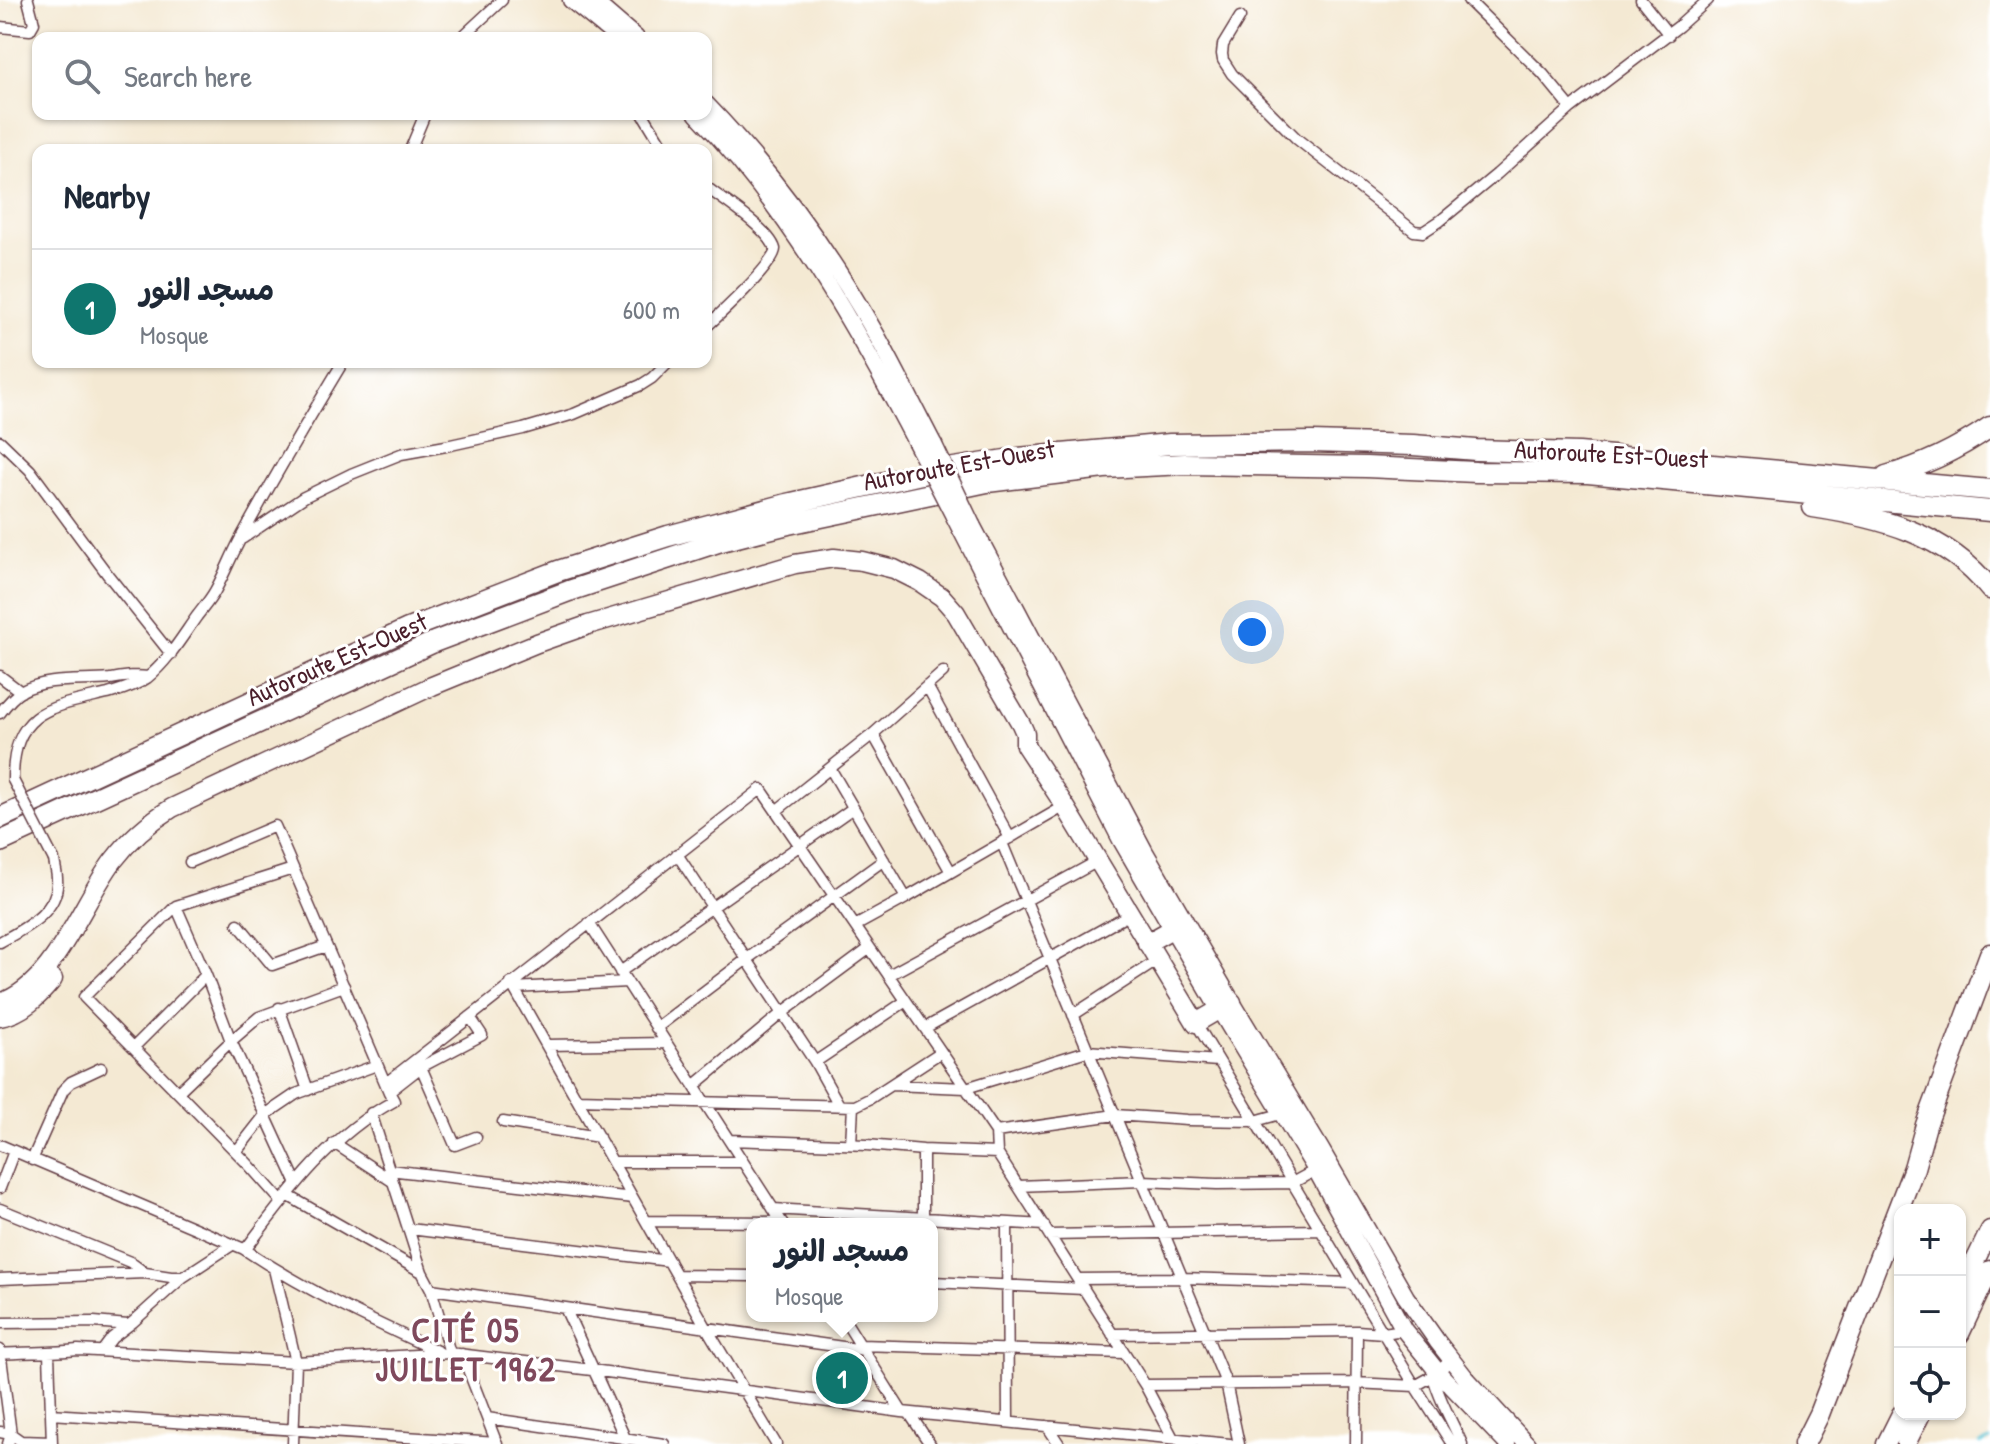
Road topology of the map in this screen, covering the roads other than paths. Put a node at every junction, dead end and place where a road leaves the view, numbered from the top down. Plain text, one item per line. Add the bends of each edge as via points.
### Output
1 (28, 0) edge
2 (502, 0) edge
3 (571, 0) edge
4 (592, 0) edge
5 (1468, 0) edge
6 (1641, 0) edge
7 (1708, 0) edge
8 (1240, 17) dead end
9 (0, 27) edge
10 (467, 32) edge
11 (607, 32) edge
12 (629, 32) edge
13 (1669, 35) junction
14 (1571, 108) junction
15 (712, 110) edge
16 (422, 120) edge
17 (647, 120) edge
18 (703, 120) edge
19 (412, 144) edge
20 (661, 144) edge
21 (712, 191) edge
22 (712, 321) edge
23 (339, 368) edge
24 (662, 368) edge
25 (1990, 427) edge
26 (0, 441) edge
27 (927, 448) junction
28 (1875, 479) junction
29 (1743, 489) junction
30 (1990, 490) edge
31 (1990, 511) edge
32 (966, 527) junction
33 (240, 540) junction
34 (1990, 589) edge
35 (171, 654) junction
36 (943, 672) dead end
37 (0, 676) edge
38 (148, 677) junction
39 (927, 686) junction
40 (21, 692) junction
41 (0, 713) edge
42 (873, 734) junction
43 (1030, 751) junction
44 (830, 768) junction
45 (1065, 806) junction
46 (853, 808) junction
47 (776, 811) junction
48 (0, 818) edge
49 (1006, 840) junction
50 (0, 842) edge
51 (800, 845) junction
52 (677, 854) junction
53 (884, 860) junction
54 (1098, 861) junction
55 (190, 862) dead end
56 (293, 869) junction
57 (951, 872) junction
58 (834, 896) junction
59 (906, 898) junction
60 (1026, 901) junction
61 (176, 906) junction
62 (712, 906) junction
63 (1130, 914) junction
64 (589, 923) junction
65 (238, 924) dead end
66 (855, 926) junction
67 (1172, 929) junction
68 (0, 942) edge
69 (1147, 943) junction
70 (326, 946) junction
71 (870, 948) junction
72 (1990, 954) edge
73 (747, 959) junction
74 (1050, 960) junction
75 (1158, 960) junction
76 (620, 972) junction
77 (206, 975) junction
78 (889, 975) junction
79 (627, 982) junction
80 (513, 985) junction
81 (344, 986) junction
82 (1990, 992) edge
83 (4, 997) edge
84 (906, 1001) junction
85 (1225, 1006) junction
86 (279, 1008) junction
87 (782, 1013) junction
88 (1073, 1015) junction
89 (0, 1017) edge
90 (470, 1017) junction
91 (1196, 1023) junction
92 (656, 1028) junction
93 (925, 1028) junction
94 (231, 1041) junction
95 (666, 1043) junction
96 (547, 1045) junction
97 (134, 1047) junction
98 (1087, 1051) junction
99 (941, 1052) junction
100 (1218, 1061) junction
101 (815, 1062) junction
102 (377, 1065) junction
103 (421, 1067) junction
104 (101, 1068) dead end
105 (890, 1085) junction
106 (694, 1086) junction
107 (388, 1088) junction
108 (966, 1088) junction
109 (308, 1090) junction
110 (178, 1092) junction
111 (577, 1099) junction
112 (705, 1103) junction
113 (839, 1105) junction
114 (853, 1106) junction
115 (1290, 1111) junction
116 (371, 1113) junction
117 (265, 1115) junction
118 (1115, 1115) junction
119 (1255, 1121) junction
120 (503, 1122) dead end
121 (996, 1132) junction
122 (476, 1137) dead end
123 (599, 1137) junction
124 (729, 1140) junction
125 (334, 1143) junction
126 (851, 1144) junction
127 (0, 1145) edge
128 (923, 1150) junction
129 (14, 1151) junction
130 (236, 1152) junction
131 (997, 1153) junction
132 (32, 1160) junction
133 (613, 1162) junction
134 (743, 1162) junction
135 (1914, 1168) junction
136 (389, 1170) junction
137 (1316, 1170) junction
138 (1142, 1181) junction
139 (296, 1182) junction
140 (393, 1182) junction
141 (1292, 1183) junction
142 (1018, 1186) junction
143 (0, 1188) edge
144 (1335, 1190) junction
145 (285, 1198) junction
146 (633, 1198) junction
147 (0, 1209) edge
148 (773, 1209) junction
149 (779, 1218) edge
150 (923, 1218) joint
151 (938, 1219) edge
152 (647, 1221) junction
153 (746, 1222) edge
154 (1007, 1223) junction
155 (410, 1229) junction
156 (1047, 1230) junction
157 (1321, 1230) junction
158 (1990, 1230) edge
159 (1164, 1234) junction
160 (232, 1245) junction
161 (244, 1249) junction
162 (669, 1261) junction
163 (274, 1269) junction
164 (1990, 1270) edge
165 (422, 1272) junction
166 (145, 1273) junction
167 (677, 1275) junction
168 (746, 1276) edge
169 (183, 1277) junction
170 (1182, 1278) junction
171 (0, 1279) edge
172 (1966, 1280) edge
173 (938, 1282) edge
174 (1353, 1283) junction
175 (1081, 1284) junction
176 (1007, 1285) junction
177 (431, 1289) junction
178 (565, 1308) junction
179 (1966, 1321) edge
180 (846, 1322) edge
181 (0, 1323) edge
182 (128, 1325) junction
183 (706, 1327) junction
184 (1404, 1330) junction
185 (1357, 1331) junction
186 (1205, 1332) junction
187 (1383, 1333) junction
188 (1112, 1334) junction
189 (862, 1347) junction
190 (103, 1350) junction
191 (1007, 1351) junction
192 (0, 1352) edge
193 (49, 1353) junction
194 (446, 1353) junction
195 (1124, 1353) junction
196 (462, 1354) junction
197 (1451, 1360) junction
198 (296, 1362) junction
199 (592, 1370) junction
200 (1435, 1374) junction
201 (1226, 1383) junction
202 (1355, 1383) junction
203 (1145, 1385) junction
204 (1415, 1386) junction
205 (744, 1392) junction
206 (906, 1413) junction
207 (51, 1414) junction
208 (487, 1418) junction
209 (1898, 1420) edge
210 (1918, 1420) edge
211 (1008, 1422) junction
212 (1047, 1426) junction
213 (293, 1429) junction
214 (6, 1437) edge
215 (626, 1441) edge
216 (1180, 1441) edge
217 (52, 1443) edge
218 (293, 1444) edge
219 (497, 1444) edge
220 (664, 1444) edge
221 (776, 1444) edge
222 (930, 1444) edge
223 (1059, 1444) edge
224 (1230, 1444) edge
225 (1239, 1444) edge
226 (1356, 1444) edge
227 (1452, 1444) edge
228 (1462, 1444) edge
229 (1507, 1444) edge
230 (1527, 1444) edge
231 (1804, 1444) edge
232 (1886, 1444) edge
233 (1906, 1444) edge

1 - 9 street via 34,23 30,30
2 - 10 street
3 - 11 main road
4 - 12 main road
5 - 14 street
6 - 13 street
7 - 13 street
8 - 14 street via 1223,45 1223,60 1232,74 1304,146 1414,231 1429,230
13 - 14 street
15 - 27 main road via 808,228 876,335
16 - 19 street
17 - 20 street
18 - 27 main road via 761,187 835,295
21 - 22 street via 742,213 775,250 762,272
23 - 33 street
24 - 33 street via 641,385 574,414 401,454 351,474 304,497
25 - 28 highway via 1934,459
26 - 35 street via 30,470
27 - 32 main road, bridge
28 - 30 highway, Autoroute Est-Ouest
28 - 48 highway, Autoroute Est-Ouest via 1579,453 1312,442 1170,444 935,471 787,504 558,571 408,629
29 - 31 highway, Autoroute Est-Ouest
29 - 34 highway via 1789,504 1901,526 1958,558
29 - 50 highway, Autoroute Est-Ouest via 1588,473 1258,464 1104,468 972,485 721,541 569,591 434,642
32 - 67 main road via 1121,840
32 - 85 main road
33 - 35 street via 214,593
35 - 38 street
36 - 39 street
37 - 40 street
38 - 40 street via 58,682
38 - 68 street, bridge via 41,712 18,740 13,780 54,860 57,889 32,923
39 - 42 street
39 - 49 street
40 - 41 street
42 - 44 street
42 - 57 street
43 - 45 highway
43 - 83 highway via 1021,724 967,629 942,597 894,569 862,561 834,558 795,564 537,643 432,686 172,808 141,830 113,862 36,980
43 - 89 highway via 1019,742 947,618 907,588 848,570 820,571 736,591 517,662 179,817 121,869 50,982 24,1008
44 - 46 street
44 - 47 street
45 - 49 street
45 - 54 highway
46 - 51 street
46 - 53 street
47 - 51 street
47 - 52 street via 761,789
49 - 57 street
49 - 60 street
51 - 58 street
51 - 62 street
52 - 62 street
52 - 64 street
53 - 58 street
53 - 59 street
54 - 60 street
54 - 63 highway
55 - 56 street via 275,826
56 - 61 street
56 - 70 street
57 - 59 street
58 - 66 street
58 - 73 street
59 - 66 street
60 - 74 street
60 - 78 street
61 - 77 street
61 - 97 street via 84,997
62 - 73 street
62 - 76 street
63 - 69 highway
63 - 74 street
64 - 76 street
64 - 80 street
65 - 70 street via 272,965
66 - 71 street
67 - 69 highway
67 - 85 main road
69 - 75 highway
70 - 81 street
71 - 78 street
71 - 87 street
72 - 135 highway
73 - 87 street
73 - 92 street
74 - 88 street
74 - 93 street
75 - 88 street
75 - 91 highway
76 - 79 street
77 - 94 street
77 - 97 street
78 - 84 street
79 - 80 street
79 - 92 street
80 - 90 street
80 - 96 street
81 - 86 street
81 - 102 street
82 - 135 highway via 1940,1120
84 - 93 street
84 - 101 street
85 - 91 highway
85 - 115 main road
86 - 94 street
86 - 109 street
87 - 101 street
87 - 106 street
88 - 98 street
90 - 103 street via 482,1035
90 - 107 street
91 - 100 street
92 - 95 street
93 - 99 street
94 - 110 street
94 - 117 street
95 - 96 street
95 - 106 street
96 - 111 street
97 - 110 street
98 - 100 street
98 - 108 street
98 - 118 street
99 - 105 street
99 - 108 street
100 - 119 street
101 - 113 street
102 - 107 street
102 - 109 street
103 - 107 street
103 - 122 street via 455,1145
104 - 132 street via 63,1090
105 - 108 street
105 - 114 street
106 - 112 street
107 - 116 street via 394,1101
108 - 121 street
109 - 117 street
110 - 130 street
111 - 112 street
111 - 123 street
112 - 113 street
112 - 124 street
113 - 114 street
114 - 126 street
115 - 119 street
115 - 137 main road
115 - 144 main road
116 - 125 street
116 - 136 street
117 - 130 street
117 - 139 street
118 - 119 street
118 - 121 street
118 - 138 street
119 - 141 street
120 - 123 street
121 - 131 street
123 - 133 street
124 - 126 street
124 - 134 street
125 - 139 street
125 - 140 street
126 - 128 street
127 - 129 street
128 - 131 street
128 - 150 street
129 - 132 street
129 - 143 street
130 - 145 street
131 - 142 street
132 - 160 street
133 - 134 street
133 - 146 street
134 - 148 street
135 - 231 highway
136 - 140 street
136 - 146 street
137 - 141 street
137 - 144 main road
138 - 141 street
138 - 142 street
138 - 159 street
139 - 145 street
140 - 155 street
141 - 157 street
142 - 156 street
144 - 184 main road
144 - 197 main road
145 - 161 street
145 - 165 street
146 - 152 street
147 - 166 street via 130,1262
148 - 149 street
148 - 150 street
151 - 154 street
152 - 153 street
152 - 162 street
154 - 156 street
154 - 176 street
155 - 162 street
155 - 165 street
156 - 159 street
156 - 175 street
157 - 159 street
157 - 174 street
158 - 172 highway
159 - 170 street
160 - 161 street
160 - 169 street
161 - 163 street
162 - 167 street
163 - 194 street
163 - 198 street
164 - 179 highway
165 - 177 street
166 - 169 street
166 - 171 street
167 - 168 street
167 - 183 street
169 - 182 street
170 - 174 street
170 - 175 street
170 - 186 street
173 - 176 street
174 - 187 street
175 - 176 street
175 - 188 street
176 - 191 street
177 - 178 street
177 - 194 street
178 - 183 street
178 - 199 street
180 - 189 street
181 - 182 street
182 - 190 street
183 - 189 street
183 - 205 street
184 - 187 street
184 - 200 main road
185 - 186 street
185 - 187 street
185 - 202 street
186 - 188 street
186 - 201 street
187 - 204 street
188 - 195 street
189 - 191 street
189 - 206 street
190 - 193 street
190 - 198 street
191 - 195 street
191 - 211 street
192 - 193 street
192 - 214 street
193 - 207 street
194 - 196 street
194 - 198 street
195 - 203 street
196 - 199 street
196 - 208 street
197 - 200 street
197 - 230 main road
198 - 213 street
199 - 205 street
199 - 215 street
200 - 204 street
200 - 228 street via 1438,1395
200 - 229 main road
201 - 202 street
201 - 203 street
201 - 225 street
202 - 204 street
202 - 226 street
203 - 216 street
204 - 227 street
205 - 206 street
205 - 221 street
206 - 211 street
206 - 222 street
207 - 213 street
207 - 217 street
208 - 215 street
208 - 219 street
209 - 232 highway
210 - 233 highway
211 - 212 street
212 - 216 street
212 - 223 street
213 - 218 street
213 - 219 street
214 - 217 street
215 - 220 street
216 - 224 street

